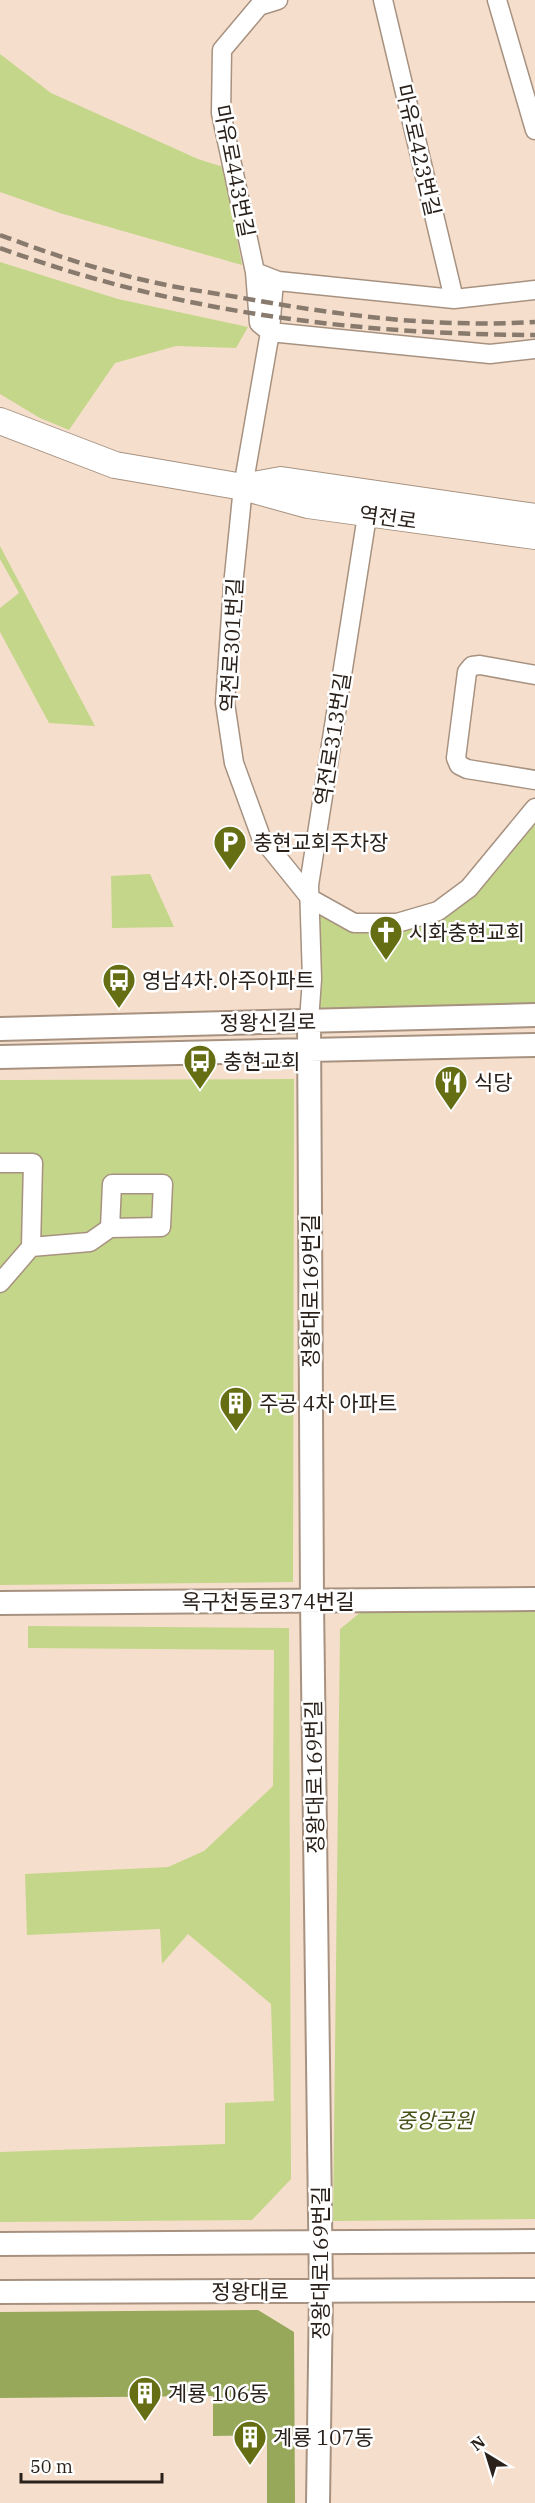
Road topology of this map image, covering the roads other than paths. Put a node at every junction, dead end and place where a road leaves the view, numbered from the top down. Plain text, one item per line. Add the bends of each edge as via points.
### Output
1 (278, 0) edge
2 (383, 0) edge
3 (497, 0) edge
4 (535, 130) edge
5 (255, 272) junction
6 (276, 280) junction
7 (535, 290) edge
8 (454, 299) junction
9 (270, 332) junction
10 (535, 349) edge
11 (0, 421) edge
12 (243, 487) junction
13 (369, 504) junction
14 (535, 517) edge
15 (535, 536) edge
16 (535, 675) edge
17 (535, 780) edge
18 (535, 808) edge
19 (311, 899) junction
20 (535, 1015) edge
21 (309, 1021) junction
22 (0, 1029) edge
23 (535, 1045) edge
24 (308, 1051) junction
25 (0, 1057) edge
26 (0, 1163) edge
27 (110, 1228) dead end
28 (31, 1247) junction
29 (0, 1283) edge
30 (535, 1599) edge
31 (312, 1601) junction
32 (0, 1603) edge
33 (535, 2241) edge
34 (320, 2242) junction
35 (0, 2244) edge
36 (535, 2290) edge
37 (321, 2291) junction
38 (0, 2292) edge
39 (318, 2503) edge

1 - 5 street, 마유로443번길 via 259,6 222,50 221,113
2 - 8 street, 마유로423번길
3 - 4 street
5 - 6 street
5 - 9 street, 마유로443번길 via 259,323
6 - 8 street
6 - 9 street, 역전로301번길
7 - 8 street
9 - 10 street via 490,354
9 - 12 street, 역전로301번길
11 - 12 main road, 역전로 via 115,465
12 - 13 main road, 역전로 via 280,480
12 - 19 street, 역전로301번길 via 225,703 234,763 261,837
13 - 14 main road, 역전로
13 - 15 main road, 역전로
13 - 19 street, 역전로313번길 via 309,885
16 - 17 street via 472,666 467,672 456,758 467,769
18 - 19 street, 역전로301번길 via 469,888 438,911 397,923 354,923
19 - 21 street, 역전로313번길
20 - 21 street, 정왕신길로
21 - 22 street, 정왕신길로
21 - 24 street, 정왕대로169번길
23 - 24 street, 정왕신길로
24 - 25 street, 정왕신길로
24 - 31 street, 정왕대로169번길
26 - 28 street via 33,1163
27 - 28 street via 90,1242
28 - 29 street
30 - 31 street, 옥구천동로374번길
31 - 32 street, 옥구천동로374번길
31 - 34 street, 정왕대로169번길
33 - 34 street
34 - 35 street
34 - 37 street, 정왕대로169번길
36 - 37 street, 정왕대로
37 - 38 street, 정왕대로
37 - 39 street, 정왕대로169번길

